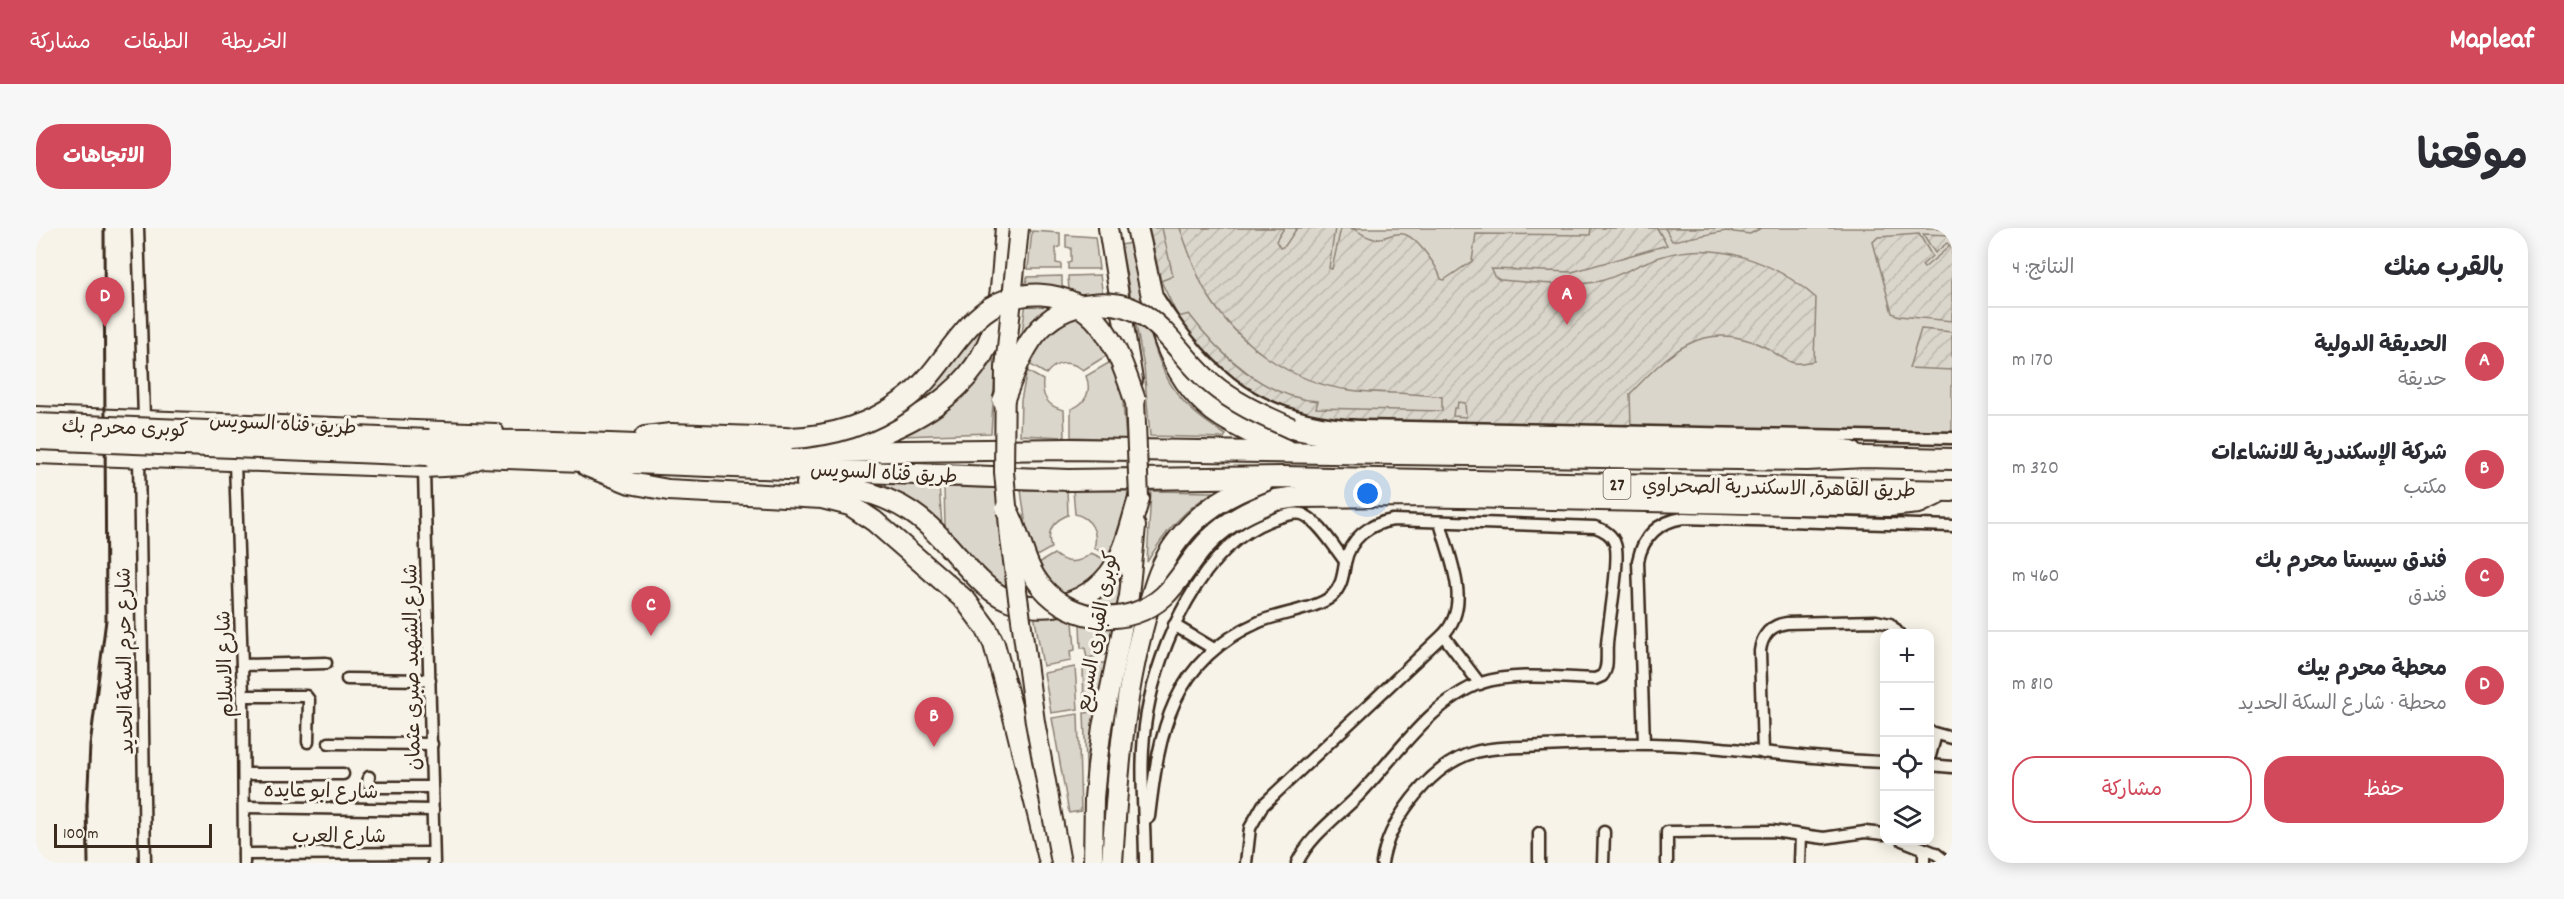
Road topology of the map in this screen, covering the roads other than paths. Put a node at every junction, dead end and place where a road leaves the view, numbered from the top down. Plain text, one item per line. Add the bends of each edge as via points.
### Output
1 (138, 228) edge
2 (1006, 228) edge
3 (1019, 228) edge
4 (1108, 228) edge
5 (1137, 228) edge
6 (1150, 284) junction
7 (1135, 400) junction
8 (1003, 401) junction
9 (36, 414) edge
10 (144, 417) junction
11 (36, 424) edge
12 (1952, 438) edge
13 (36, 439) edge
14 (529, 441) junction
15 (613, 445) junction
16 (826, 452) junction
17 (1293, 454) junction
18 (427, 455) junction
19 (36, 456) edge
20 (1865, 457) junction
21 (139, 459) junction
22 (1952, 459) edge
23 (577, 462) junction
24 (235, 463) junction
25 (613, 477) junction
26 (1283, 477) junction
27 (1948, 491) edge
28 (1138, 498) junction
29 (1006, 508) junction
30 (1440, 522) junction
31 (1952, 526) edge
32 (1346, 561) junction
33 (1174, 626) junction
34 (1895, 629) edge
35 (1443, 635) junction
36 (1214, 649) junction
37 (326, 663) dead end
38 (242, 665) junction
39 (346, 679) dead end
40 (430, 680) junction
41 (1480, 684) junction
42 (243, 696) junction
43 (1934, 733) edge
44 (1952, 738) edge
45 (309, 742) dead end
46 (329, 743) dead end
47 (432, 744) junction
48 (1644, 744) junction
49 (1763, 753) junction
50 (1880, 762) edge
51 (1934, 765) edge
52 (1952, 766) edge
53 (244, 774) junction
54 (342, 774) dead end
55 (369, 777) dead end
56 (432, 788) junction
57 (245, 807) junction
58 (433, 810) junction
59 (1144, 820) junction
60 (1604, 832) dead end
61 (1539, 833) dead end
62 (1880, 834) edge
63 (1801, 835) junction
64 (1914, 845) edge
65 (1924, 849) junction
66 (244, 858) edge
67 (434, 858) edge
68 (1092, 858) edge
69 (144, 863) edge
70 (1050, 863) edge
71 (1061, 863) edge
72 (1112, 863) edge
73 (1145, 863) edge
74 (1246, 863) edge
75 (1297, 863) edge
76 (1382, 863) edge
77 (1539, 863) edge
78 (1603, 863) edge
79 (1667, 863) edge
80 (1800, 863) edge
81 (1924, 863) edge
82 (1948, 863) edge

1 - 10 street
2 - 16 highway via 995,323 975,366 952,392 919,416 892,430
3 - 8 highway, bridge
4 - 7 highway, كوبرى القبارى السريع, bridge
5 - 6 highway
6 - 12 street via 1188,342 1218,374 1253,399 1317,423
6 - 17 highway via 1172,359 1186,383 1221,416
7 - 15 highway, bridge via 1116,349 1093,315 1062,298 1026,294 986,310 919,388 886,412 850,429 791,438 670,434
7 - 28 highway, كوبرى القبارى السريع, bridge
8 - 20 highway, bridge via 1023,352 1049,320 1080,305 1113,304 1143,314 1164,331 1212,384 1257,412 1285,425 1340,438 1812,445
8 - 29 highway, bridge
9 - 10 street, طريق قناه السويس
10 - 14 street, طريق قناه السويس via 493,431
11 - 18 highway, كوبرى محرم بك, bridge
13 - 18 highway, كوبرى محرم بك, bridge
14 - 15 highway, طريق قناه السويس
14 - 18 highway, طريق قناه السويس
15 - 16 highway, طريق قناه السويس
16 - 17 highway, طريق قناه السويس via 1069,449
17 - 20 highway, طريق القاهرة, الاسكندرية الصحراوي / 27 via 1807,460
18 - 23 highway, طريق قناه السويس
18 - 24 street, طريق قناه السويس
18 - 40 street, شارع الشهيد صبرى عثمان
19 - 21 street, طريق قناه السويس
20 - 22 highway, طريق القاهرة, الاسكندرية الصحراوي / 27
21 - 24 street, طريق قناه السويس
21 - 69 street, شارع حرم السكة الحديد
23 - 25 highway
23 - 26 highway, طريق قناه السويس via 1069,480
24 - 38 street, شارع الاسلام
25 - 28 highway, bridge via 844,486 870,493 895,503 939,534 987,586 1014,602 1044,608 1074,602 1108,576 1122,550
25 - 70 highway via 668,490 836,501 874,521 954,590 977,613 994,644
26 - 27 highway, طريق القاهرة, الاسكندرية الصحراوي / 27
26 - 72 highway via 1247,487 1216,503 1177,541 1158,572 1135,654 1120,760
27 - 29 highway, bridge via 1929,500 1889,506 1409,496 1276,500 1247,512 1209,540 1162,597 1143,610 1108,618 1073,611 1042,587 1028,564
28 - 68 highway, كوبرى القبارى السريع via 1129,596 1097,766
29 - 71 highway, bridge via 1035,722
30 - 32 street via 1393,520 1378,524 1359,536
30 - 35 street via 1459,601 1453,623
30 - 41 street via 1594,527 1610,535 1616,546 1606,667 1602,676 1511,678
31 - 48 street via 1683,518 1656,528 1644,542 1638,561
32 - 33 street via 1304,515 1267,522 1243,536 1211,567
32 - 36 street via 1337,591 1324,602 1259,622
33 - 36 street
33 - 59 street via 1155,677 1144,731
34 - 49 street via 1876,621 1787,623 1768,632 1760,651
35 - 41 street
35 - 74 street via 1263,805 1250,828
36 - 59 street via 1192,673 1167,717 1148,819
37 - 38 street
38 - 42 street, شارع الاسلام
39 - 40 street
40 - 47 street, شارع الشهيد صبرى عثمان
41 - 75 street via 1449,701 1421,727 1311,841
42 - 45 street via 306,696
42 - 53 street, شارع الاسلام
43 - 44 street
46 - 47 street
47 - 56 street, شارع الشهيد صبرى عثمان
48 - 49 street
48 - 76 street via 1492,749 1464,756 1438,772 1404,809 1391,830
49 - 50 street
51 - 52 street
53 - 54 street
53 - 57 street, شارع الاسلام
55 - 56 street via 368,783 373,787
56 - 58 street, شارع الشهيد صبرى عثمان
57 - 58 street, شارع ابو عايده
57 - 66 street, شارع الاسلام
58 - 67 street, شارع الشهيد صبرى عثمان
59 - 73 street
60 - 78 street
61 - 77 street
62 - 63 street
63 - 79 street via 1772,831 1667,832
63 - 80 street
64 - 65 street
65 - 81 street
65 - 82 street
66 - 67 street, شارع العرب

